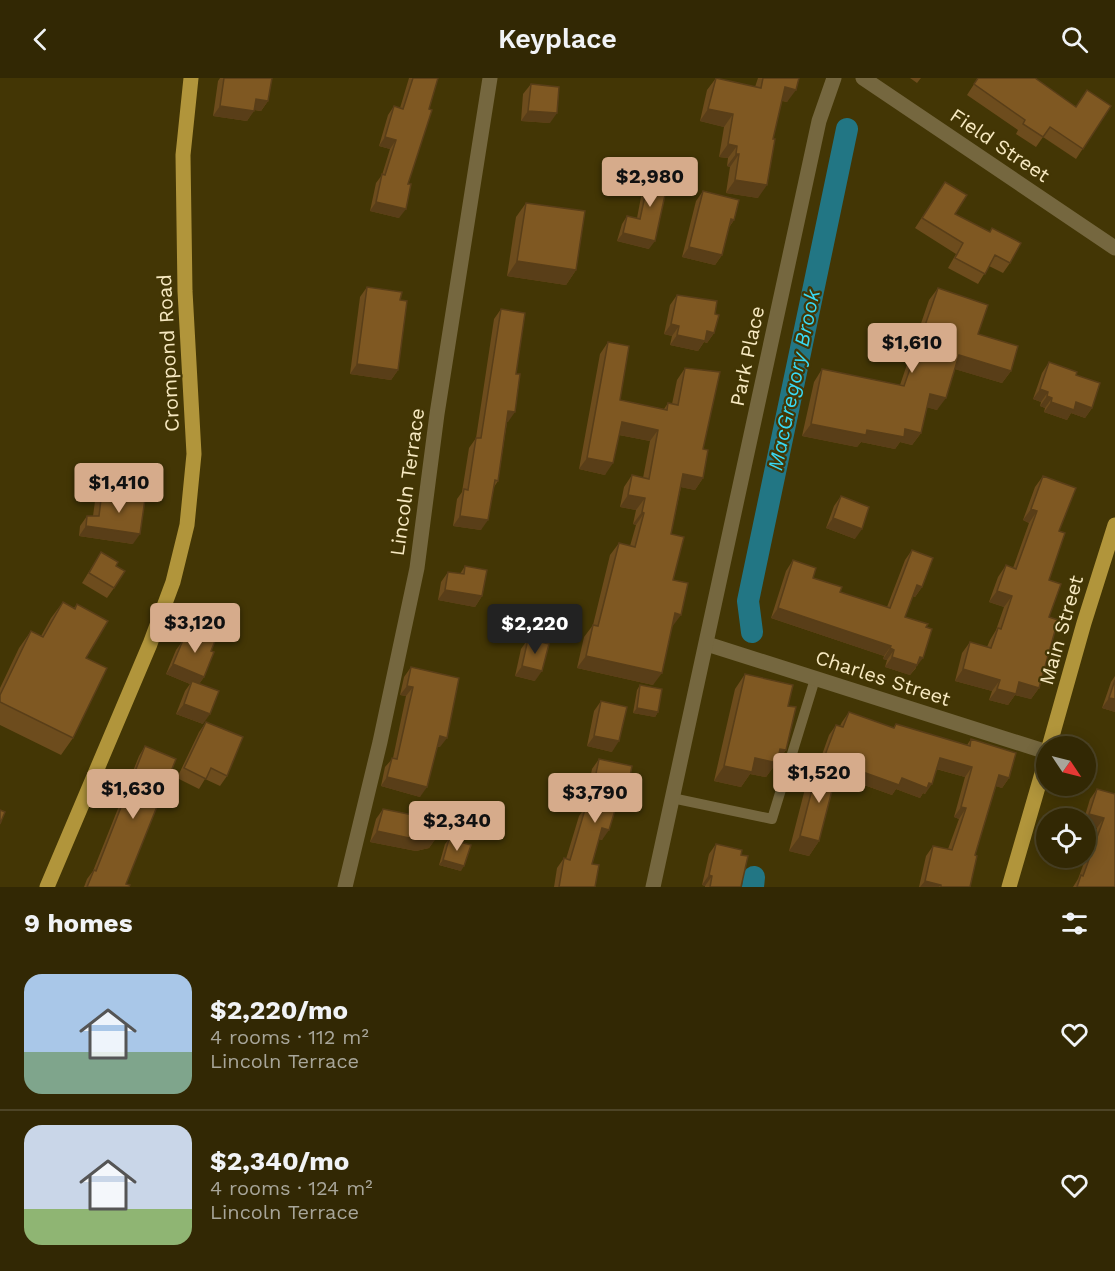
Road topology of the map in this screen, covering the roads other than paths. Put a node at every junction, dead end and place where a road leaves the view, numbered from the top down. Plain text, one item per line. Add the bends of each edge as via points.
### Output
1 (191, 78) edge
2 (490, 78) edge
3 (834, 78) edge
4 (862, 78) edge
5 (1115, 248) edge
6 (1115, 525) edge
7 (706, 644) junction
8 (815, 679) junction
9 (1052, 736) edge
10 (1036, 750) edge
11 (1036, 794) edge
12 (672, 798) junction
13 (47, 887) edge
14 (345, 887) edge
15 (653, 887) edge
16 (1010, 887) edge

1 - 13 main road, Crompond Road via 183,155 185,291 194,454 188,525 173,582 150,644
2 - 14 street, Lincoln Terrace via 417,568
3 - 7 street, Park Place via 819,121
4 - 5 street, Field Street
6 - 9 main road, Main Street
7 - 8 street, Charles Street
7 - 12 street, Park Place
8 - 10 street, Charles Street
8 - 12 lane via 772,819
11 - 16 main road
12 - 15 street, Park Place

